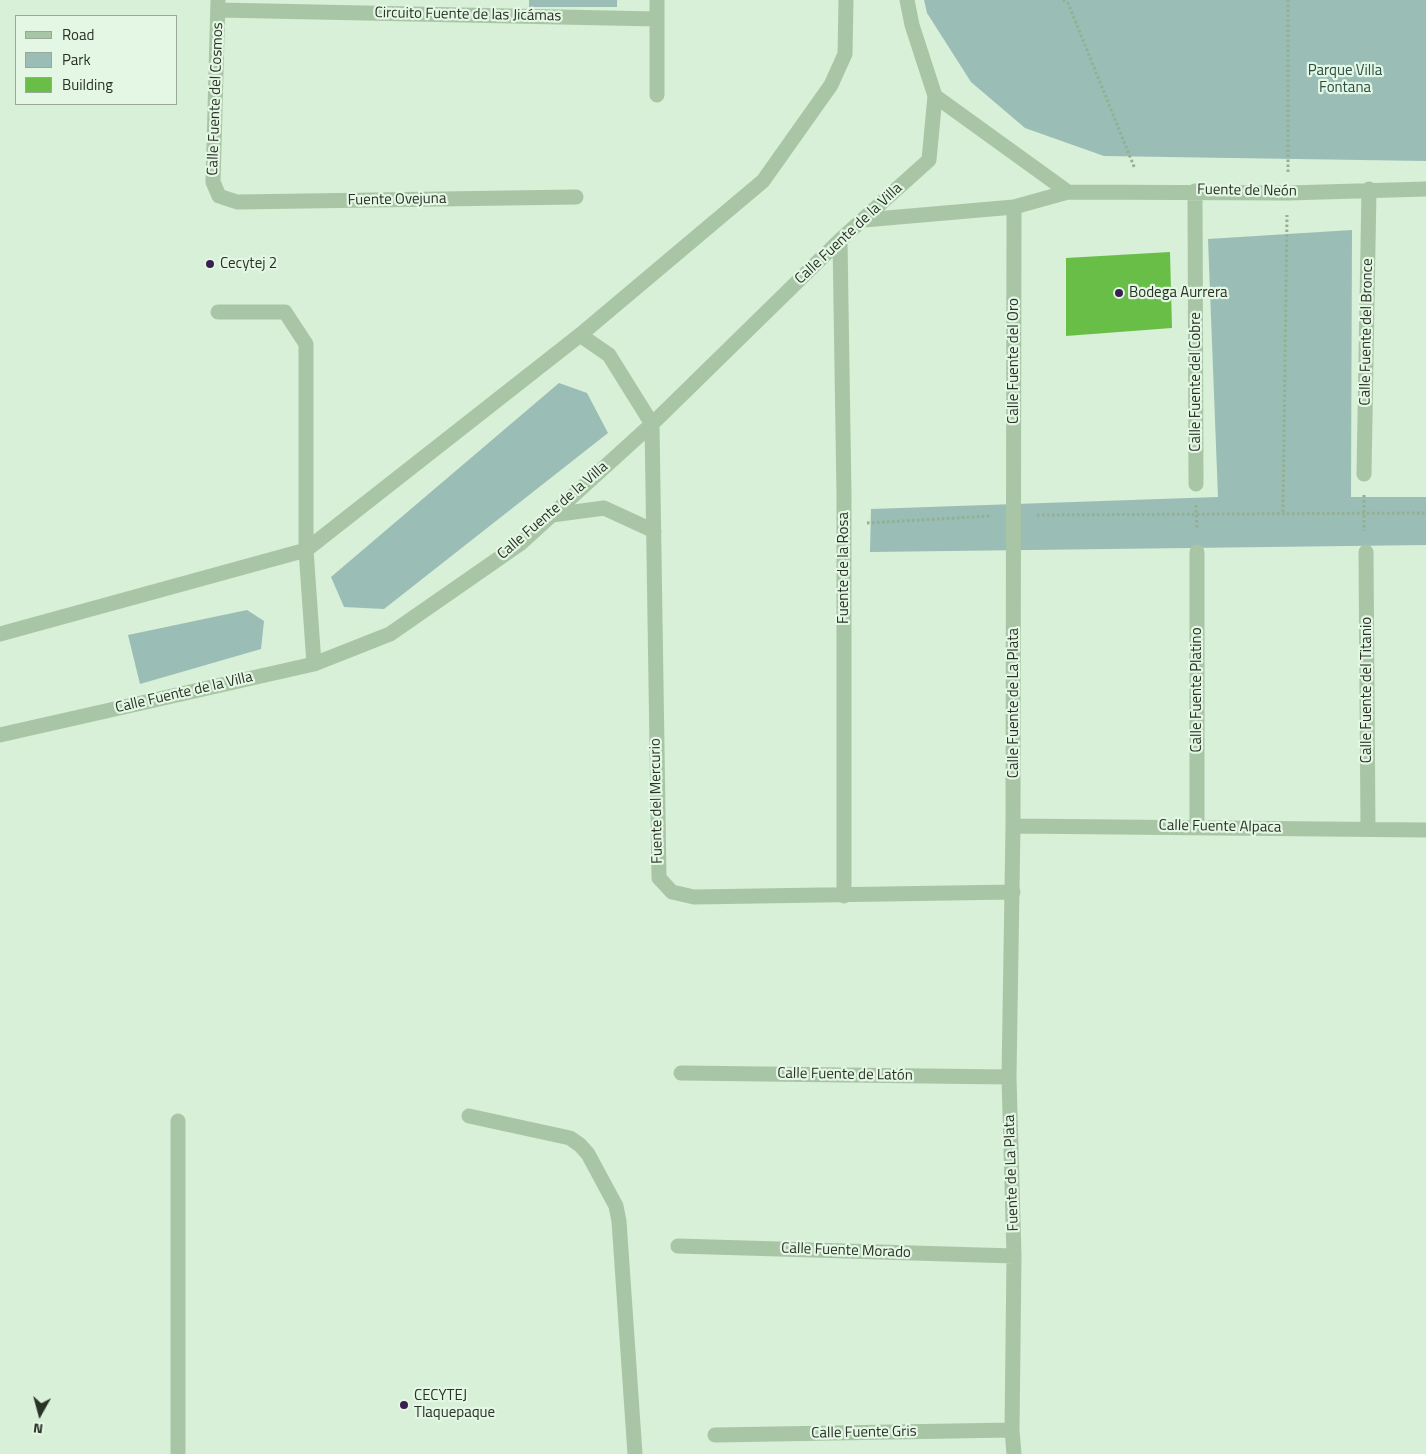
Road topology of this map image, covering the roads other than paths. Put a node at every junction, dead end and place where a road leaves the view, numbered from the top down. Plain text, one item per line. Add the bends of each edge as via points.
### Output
1 (657, 0) edge
2 (846, 0) edge
3 (907, 0) edge
4 (218, 5) edge
5 (657, 20) junction
6 (657, 95) dead end
7 (935, 96) junction
8 (1426, 189) edge
9 (1369, 190) junction
10 (1195, 191) junction
11 (1068, 192) junction
12 (219, 196) joint
13 (576, 197) dead end
14 (1014, 208) junction
15 (864, 220) junction
16 (840, 240) junction
17 (218, 312) dead end
18 (580, 335) junction
19 (652, 424) junction
20 (1364, 474) road end
21 (1196, 484) road end
22 (552, 515) junction
23 (1014, 515) joint
24 (654, 531) junction
25 (306, 550) junction
26 (1197, 552) road end
27 (1366, 552) road end
28 (0, 634) edge
29 (314, 664) junction
30 (0, 735) edge
31 (1013, 826) junction
32 (1197, 827) junction
33 (1368, 829) junction
34 (1426, 830) edge
35 (1013, 892) junction
36 (844, 896) junction
37 (681, 1073) dead end
38 (1009, 1077) junction
39 (469, 1116) dead end
40 (178, 1122) dead end
41 (678, 1246) dead end
42 (1014, 1256) junction
43 (1012, 1430) junction
44 (715, 1435) dead end
45 (178, 1454) edge
46 (635, 1454) edge
47 (1014, 1454) edge

1 - 5 street
2 - 18 street via 845,54 831,85 763,181
3 - 7 street
4 - 5 street, Circuito Fuente de las Jicámas
4 - 12 street, Calle Fuente del Cosmos via 213,182
5 - 6 street
7 - 11 street
7 - 15 street, Calle Fuente de la Villa via 929,160
8 - 9 street, Fuente de Neón
9 - 10 street, Fuente de Neón via 1288,193
9 - 20 street, Calle Fuente del Bronce
10 - 11 street, Fuente de Neón
10 - 21 street, Calle Fuente del Cobre
11 - 14 street, Fuente de Neón
12 - 13 street, Fuente Ovejuna via 237,202
14 - 15 street, Fuente de Neón
14 - 23 street, Calle Fuente del Oro
15 - 16 street, Calle Fuente de la Villa
16 - 19 street, Calle Fuente de la Villa
16 - 36 street, Fuente de la Rosa
17 - 25 street via 285,312 306,344
18 - 19 street via 609,355
18 - 25 street
19 - 22 street, Calle Fuente de la Villa
19 - 24 street, Fuente del Mercurio
22 - 24 street via 604,508
22 - 29 street, Calle Fuente de la Villa via 521,543 390,634
23 - 31 street, Calle Fuente de La Plata
24 - 36 street, Fuente del Mercurio via 659,878 672,892 694,897
25 - 28 street
25 - 29 street
26 - 32 street, Calle Fuente Platino
27 - 33 street, Calle Fuente del Titanio
29 - 30 street, Calle Fuente de la Villa
31 - 32 street, Calle Fuente Alpaca
31 - 35 street, Calle Fuente de La Plata
32 - 33 street, Calle Fuente Alpaca
33 - 34 street, Calle Fuente Alpaca
35 - 36 street, Fuente del Mercurio
35 - 38 street, Fuente de La Plata
37 - 38 street, Calle Fuente de Latón
38 - 42 street, Fuente de La Plata
39 - 46 street via 570,1138 588,1154 616,1206
40 - 45 street
41 - 42 street, Calle Fuente Morado
42 - 43 street, Fuente de La Plata
43 - 44 street, Calle Fuente Gris
43 - 47 street, Fuente de La Plata

